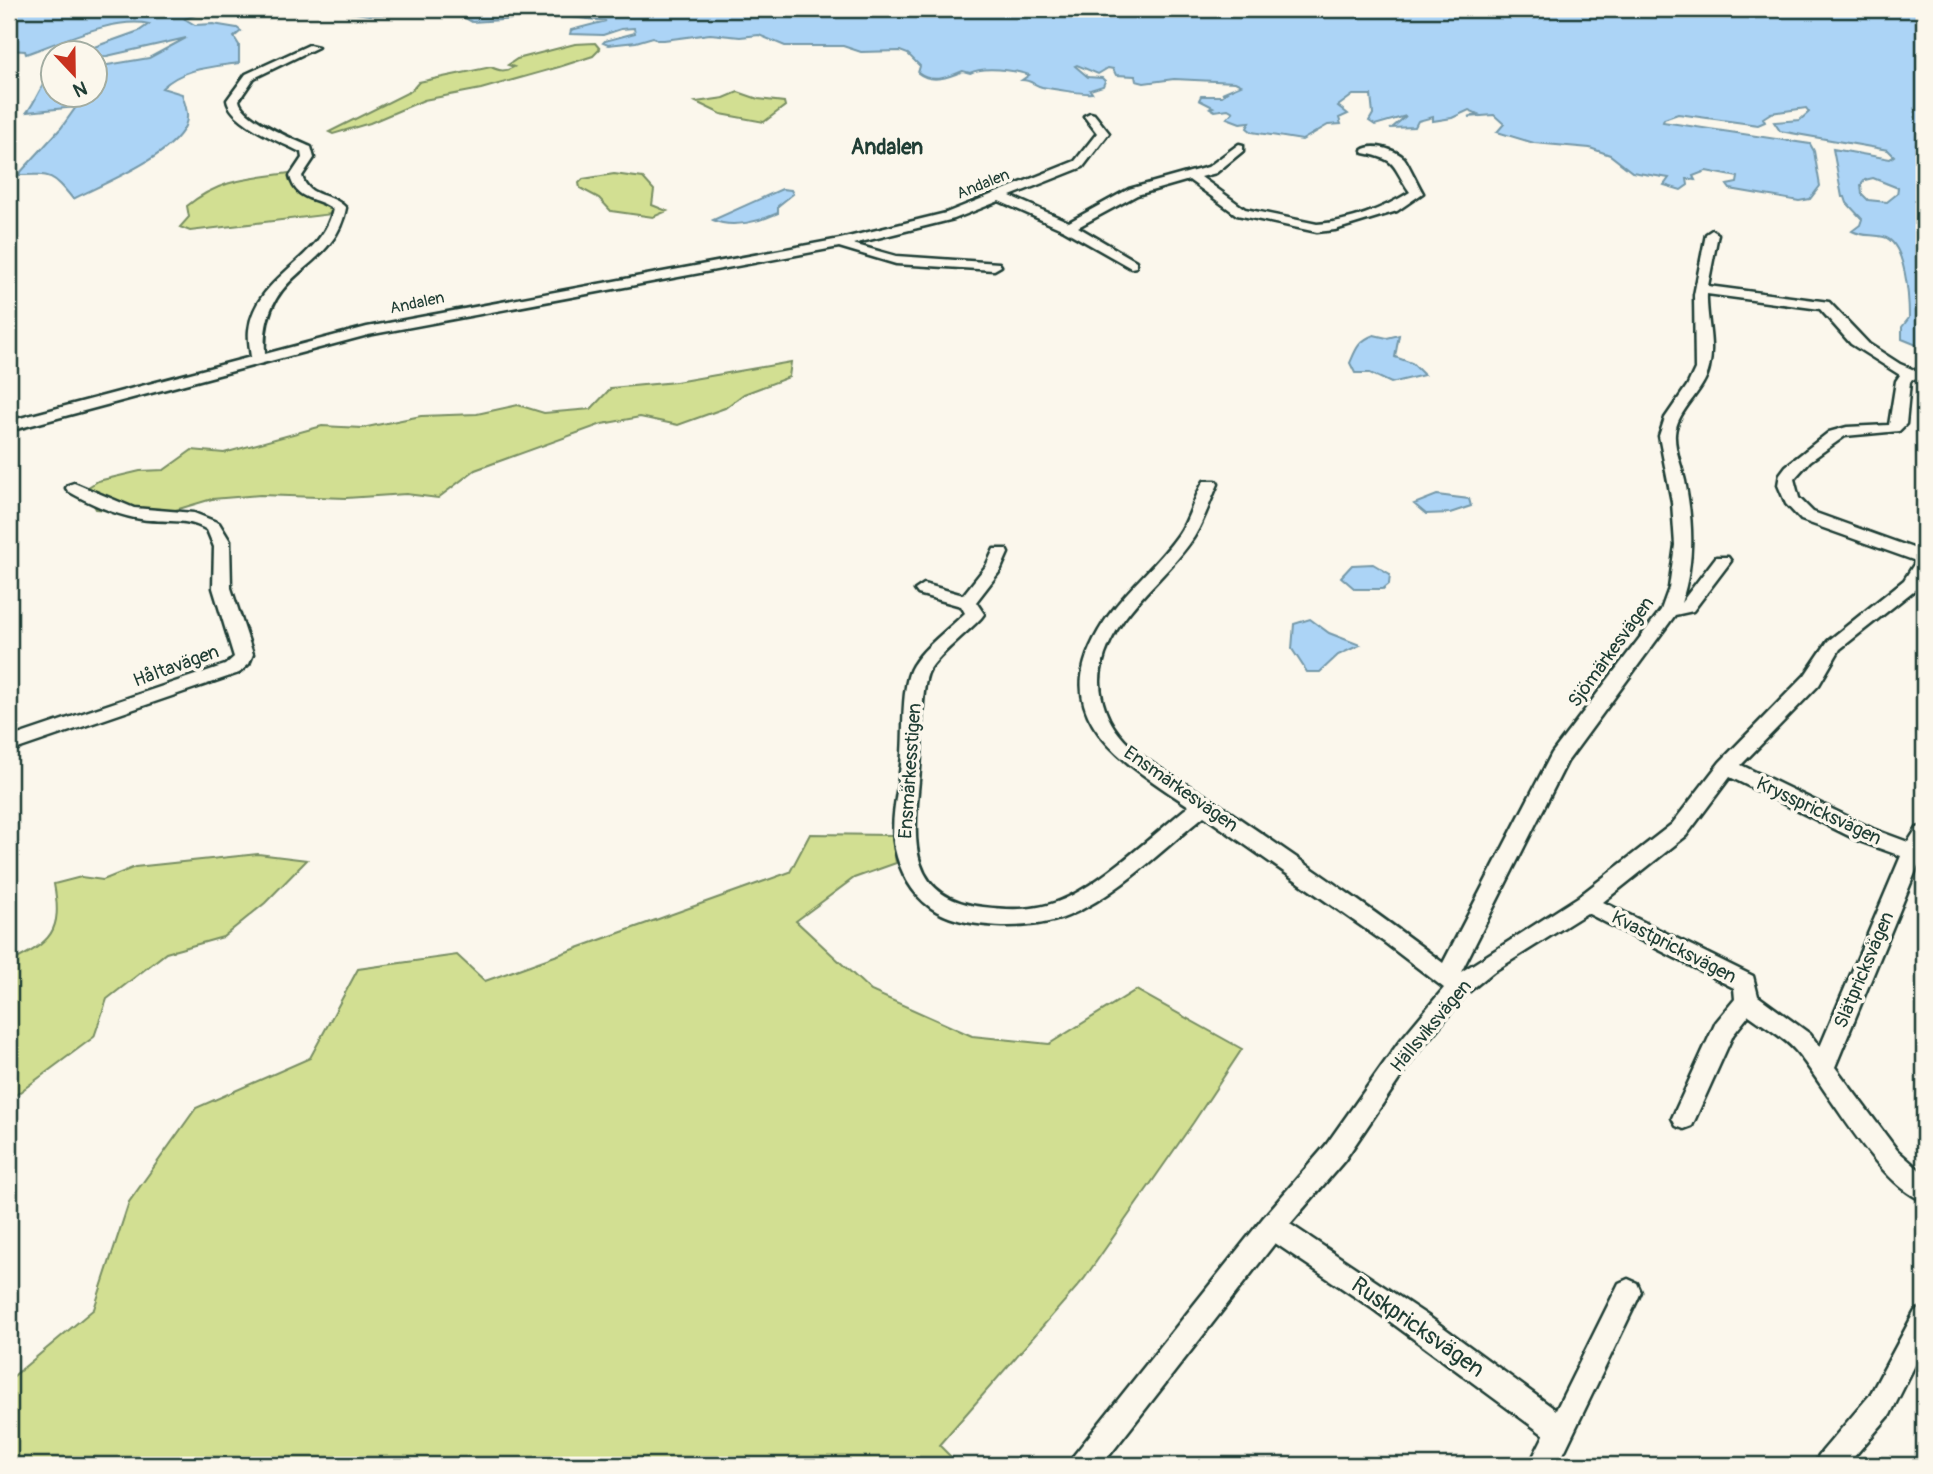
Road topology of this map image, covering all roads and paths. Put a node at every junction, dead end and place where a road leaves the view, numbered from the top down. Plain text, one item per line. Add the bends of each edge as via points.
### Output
1 (313, 47) dead end
2 (1090, 116) dead end
3 (1239, 148) dead end
4 (1368, 150) dead end
5 (1193, 177) junction
6 (1001, 197) junction
7 (1069, 228) junction
8 (1712, 233) dead end
9 (840, 243) junction
10 (1131, 264) dead end
11 (994, 266) dead end
12 (1702, 289) junction
13 (258, 360) junction
14 (1916, 376) edge
15 (9, 426) edge
16 (1210, 484) dead end
17 (74, 488) dead end
18 (1000, 553) dead end
19 (1924, 559) edge
20 (1722, 561) dead end
21 (1917, 586) edge
22 (924, 590) dead end
23 (967, 602) junction
24 (1669, 611) junction
25 (9, 745) edge
26 (1727, 766) junction
27 (1204, 805) junction
28 (1919, 843) edge
29 (1586, 903) junction
30 (1453, 982) junction
31 (1747, 1001) junction
32 (1822, 1068) junction
33 (1684, 1118) dead end
34 (1924, 1189) edge
35 (1272, 1227) junction
36 (1628, 1292) dead end
37 (1924, 1320) edge
38 (1561, 1431) junction
39 (1084, 1465) edge
40 (1543, 1465) edge
41 (1829, 1465) edge

1 - 13 street via 250,76 233,100 239,112 307,150 308,158 296,176 299,190 340,208 332,234 281,279 264,304 255,334
2 - 6 street, Andalen via 1103,134 1079,163
3 - 5 street via 1212,170
4 - 5 street via 1400,160 1417,193 1393,208 1330,227 1241,212
5 - 7 street via 1133,192
6 - 7 street
6 - 9 street, Andalen via 950,216
7 - 10 street
8 - 12 street, Sjömärkesvägen
9 - 11 street, Andalen via 896,259
9 - 13 street, Andalen via 490,306
12 - 14 street via 1824,305 1857,341
12 - 24 street, Sjömärkesvägen via 1701,372 1668,424 1686,545
13 - 15 street, Andalen
14 - 19 street via 1903,382 1894,428 1836,435 1794,466 1786,484 1797,509 1807,516
16 - 27 street, Ensmärkesvägen via 1186,535 1116,618 1100,644 1092,666 1091,692 1099,719 1113,741
17 - 25 street, Håltavägen via 94,500 139,514 192,518 217,531 222,587 243,660 232,668
18 - 23 street, Ensmärkesstigen
19 - 21 street, Hällsviksvägen
20 - 24 street via 1687,607
21 - 26 street, Hällsviksvägen via 1834,645 1812,680
22 - 23 street
23 - 27 street, Ensmärkesstigen via 975,614 920,668 916,684 904,839 912,872 926,891 953,908 991,917 1014,919 1060,910 1096,891
24 - 30 street, Sjömärkesvägen via 1559,758
26 - 28 street, Krysspricksvägen via 1866,835
26 - 29 street, Hällsviksvägen via 1679,830
27 - 30 street, Ensmärkesvägen
28 - 32 street, Slätpricksvägen
29 - 30 street, Hällsviksvägen
29 - 31 street, Kvastpricksvägen via 1733,975 1745,983
30 - 35 street, Hällsviksvägen via 1335,1153
31 - 32 street, Kvastpricksvägen via 1802,1041
31 - 33 street, Kvastpricksvägen via 1724,1029
32 - 34 street, Kvastpricksvägen via 1888,1158
35 - 38 street, Ruskpricksvägen via 1342,1272
35 - 39 street, Hällsviksvägen
36 - 38 street
37 - 41 street via 1880,1405
38 - 40 street

